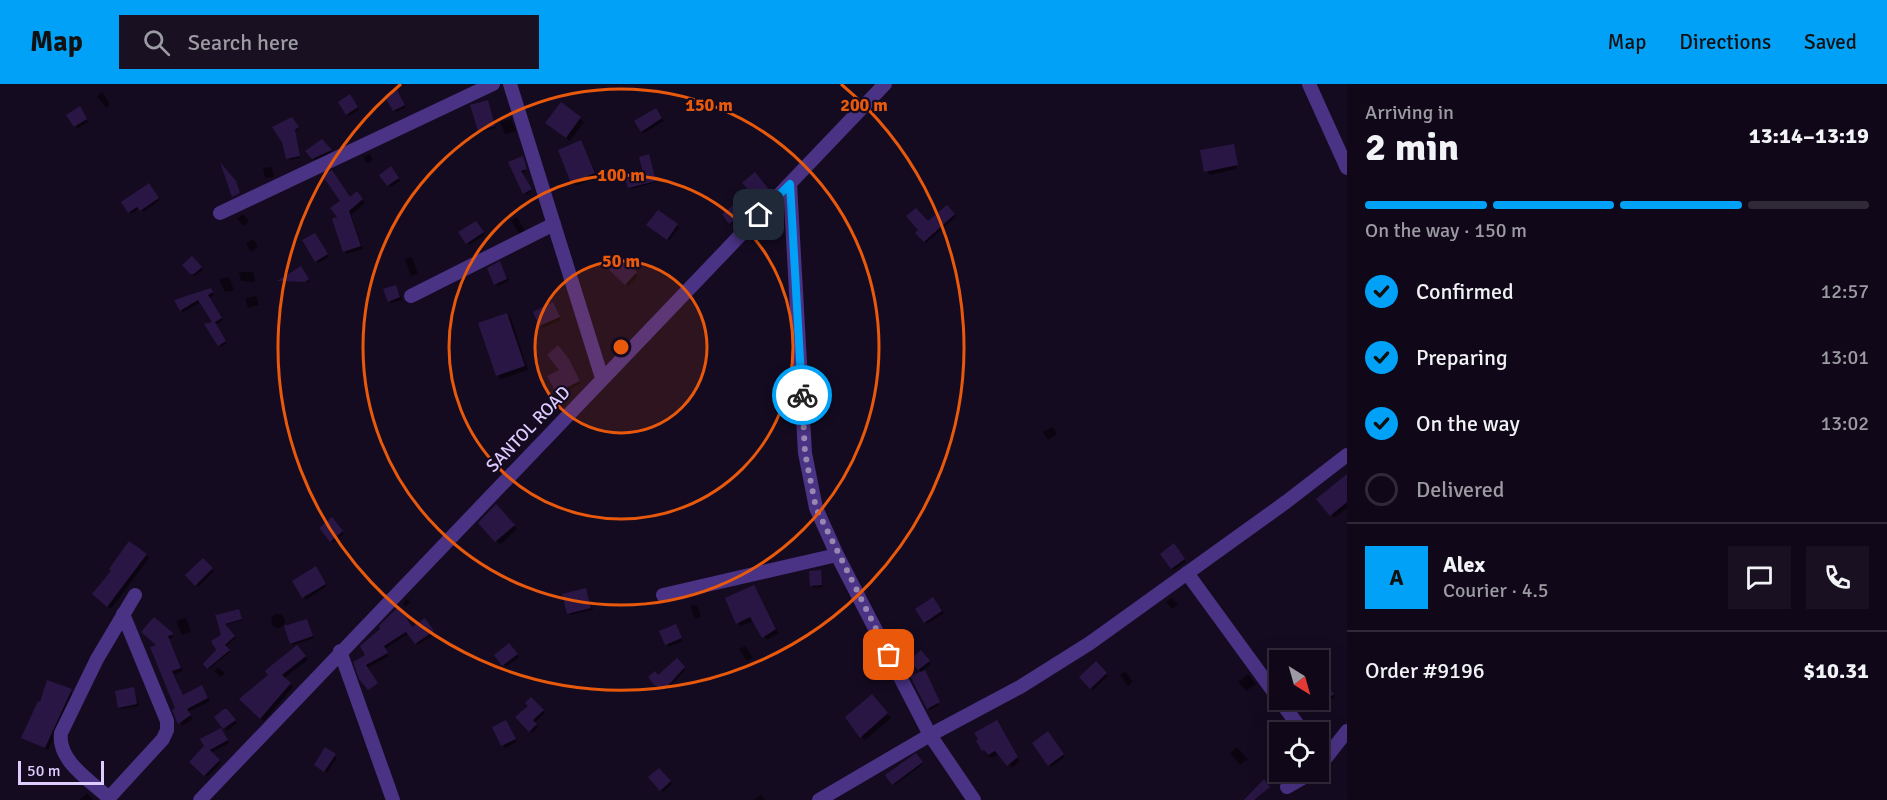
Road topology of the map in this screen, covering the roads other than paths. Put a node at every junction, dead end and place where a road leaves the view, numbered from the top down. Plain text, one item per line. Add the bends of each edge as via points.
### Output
1 (493, 84) edge
2 (510, 84) edge
3 (885, 84) edge
4 (1309, 84) edge
5 (1347, 168) edge
6 (790, 184) junction
7 (220, 213) dead end
8 (554, 224) junction
9 (411, 296) dead end
10 (602, 378) junction
11 (1347, 455) edge
12 (837, 555) junction
13 (1187, 573) junction
14 (135, 595) dead end
15 (663, 595) dead end
16 (123, 614) junction
17 (340, 651) junction
18 (1296, 722) edge
19 (1347, 731) edge
20 (930, 735) junction
21 (1329, 752) edge
22 (1293, 782) edge
23 (1287, 786) dead end
24 (108, 799) edge
25 (200, 800) edge
26 (393, 800) edge
27 (819, 800) edge
28 (974, 800) edge

1 - 7 street
2 - 8 street
3 - 6 street, SANTOL ROAD
4 - 5 street
6 - 10 street, SANTOL ROAD
6 - 12 street via 805,453 816,508
8 - 9 street
8 - 10 street
10 - 17 street, SANTOL ROAD
11 - 13 street
12 - 15 street
12 - 20 street
13 - 18 street
13 - 20 street via 1090,643 1020,687
14 - 16 street
16 - 24 street via 163,709 167,730
16 - 24 street via 61,733 60,744 70,762
17 - 25 street, SANTOL ROAD
17 - 26 street
19 - 21 street
20 - 27 street
20 - 28 street
22 - 23 street

